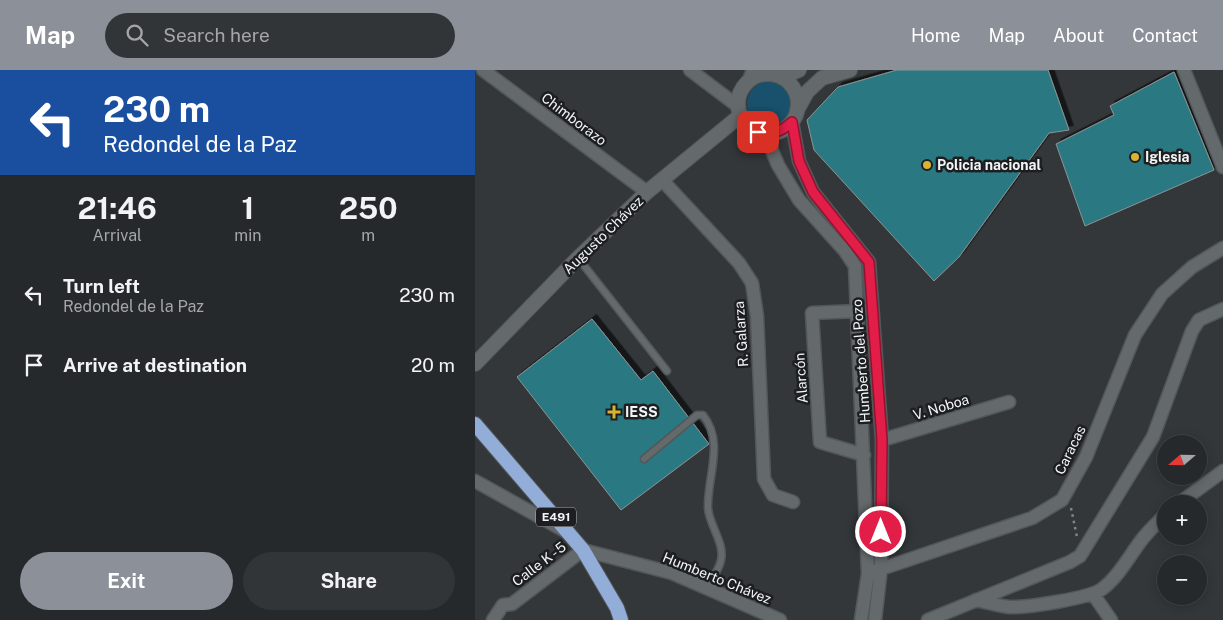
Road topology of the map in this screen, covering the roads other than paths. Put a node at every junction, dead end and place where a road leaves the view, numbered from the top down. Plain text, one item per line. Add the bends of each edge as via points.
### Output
1 (690, 70) edge
2 (799, 70) edge
3 (850, 70) edge
4 (1184, 70) edge
5 (486, 71) edge
6 (751, 75) edge
7 (782, 78) junction
8 (740, 111) junction
9 (794, 117) junction
10 (765, 134) junction
11 (1223, 167) edge
12 (663, 181) junction
13 (647, 192) junction
14 (1223, 248) edge
15 (578, 258) junction
16 (1223, 309) edge
17 (858, 311) junction
18 (475, 364) edge
19 (667, 371) dead end
20 (1009, 402) dead end
21 (475, 424) edge
22 (882, 440) junction
23 (864, 455) junction
24 (644, 459) dead end
25 (1221, 475) edge
26 (475, 481) edge
27 (1191, 495) edge
28 (793, 502) dead end
29 (1157, 524) edge
30 (570, 534) junction
31 (583, 550) junction
32 (881, 568) junction
33 (868, 574) junction
34 (707, 588) junction
35 (1093, 594) junction
36 (976, 600) junction
37 (493, 620) edge
38 (621, 620) edge
39 (780, 620) edge
40 (861, 620) edge
41 (875, 620) edge
42 (928, 620) edge
43 (1111, 620) edge

1 - 8 street
2 - 7 street
3 - 9 street via 822,78 807,92
4 - 11 street
5 - 13 street, Chimborazo
6 - 7 street via 774,74
6 - 8 street via 739,97
7 - 9 street via 790,83 798,101
8 - 10 street via 751,128
8 - 12 street, Augusto Chávez
9 - 10 street via 784,129
9 - 22 street, Humberto del Pozo via 799,161 813,192 869,262
10 - 17 street, Humberto del Pozo via 778,165 799,200 855,266
12 - 13 street, Augusto Chávez
12 - 28 street, R. Galarza via 739,263 751,283 757,316 764,479 773,496
13 - 15 street, Augusto Chávez
14 - 32 street, Caracas via 1192,267 1162,294 1135,335 1086,457 1062,500 1032,518
15 - 18 street, Augusto Chávez
15 - 19 lane
16 - 36 street via 1199,320 1191,331 1153,437 1080,556
17 - 23 street, Humberto del Pozo
17 - 23 street, Alarcón via 812,313 820,442
20 - 22 street, V. Noboa
21 - 30 highway, E491
22 - 32 street, Humberto del Pozo
23 - 33 street, Humberto del Pozo
24 - 34 lane via 697,415 703,415 709,424 715,444 708,492 709,513 722,559
25 - 27 street
26 - 30 street
29 - 35 street via 1109,583
30 - 31 highway, E491
31 - 34 street, Humberto Chávez via 672,573
31 - 37 street, Calle K - 5 via 512,604 503,605
31 - 38 highway, E491
32 - 33 street, Caracas
32 - 41 street, Humberto del Pozo
33 - 40 street, Humberto del Pozo
34 - 39 street, Humberto Chávez
35 - 36 street via 1015,607
35 - 43 street
36 - 42 street

